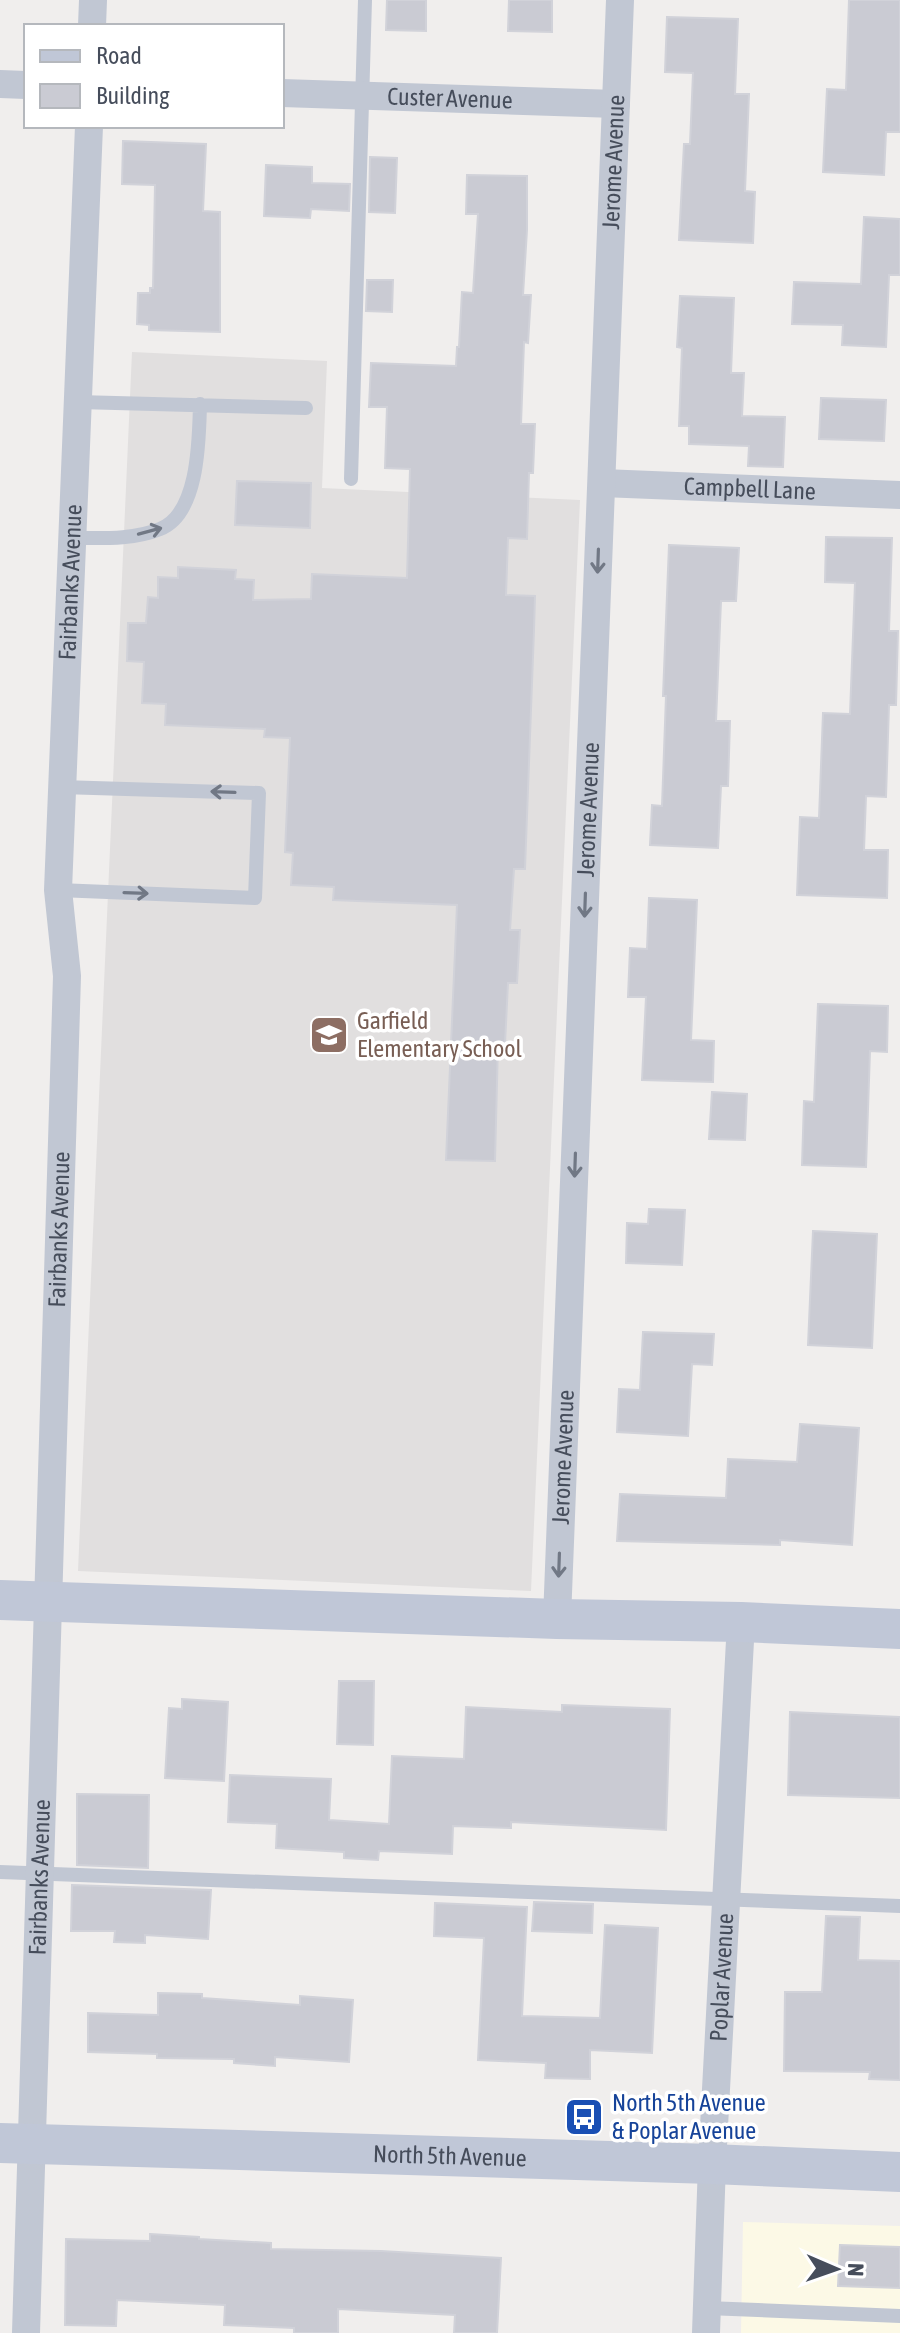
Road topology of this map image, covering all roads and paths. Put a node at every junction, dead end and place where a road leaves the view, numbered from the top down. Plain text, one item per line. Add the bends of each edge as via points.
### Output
1 (93, 0) edge
2 (365, 0) edge
3 (620, 0) edge
4 (92, 24) edge
5 (0, 84) edge
6 (24, 85) edge
7 (284, 93) edge
8 (362, 96) junction
9 (616, 104) junction
10 (89, 128) edge
11 (78, 402) junction
12 (200, 404) junction
13 (306, 408) dead end
14 (351, 479) dead end
15 (602, 483) junction
16 (900, 495) edge
17 (73, 538) junction
18 (61, 787) junction
19 (58, 890) junction
20 (0, 1600) edge
21 (48, 1602) junction
22 (557, 1619) junction
23 (741, 1622) junction
24 (900, 1629) edge
25 (0, 1872) edge
26 (40, 1874) junction
27 (726, 1900) junction
28 (900, 1906) edge
29 (16, 2143) edge
30 (712, 2164) junction
31 (900, 2172) edge
32 (900, 2316) edge
33 (707, 2320) edge
34 (26, 2333) edge

1 - 4 street
2 - 8 lane
3 - 9 street, Jerome Avenue
5 - 6 street
7 - 8 street, Custer Avenue
8 - 9 street, Custer Avenue
8 - 14 lane
9 - 15 street, Jerome Avenue
10 - 11 street, Fairbanks Avenue
11 - 12 lane
11 - 17 street, Fairbanks Avenue
12 - 13 lane
17 -> 12 lane via 140,534 174,520 196,469
15 - 16 street, Campbell Lane
15 -> 22 street, Jerome Avenue
17 - 18 street, Fairbanks Avenue
18 - 19 street, Fairbanks Avenue
19 -> 18 lane via 255,898 259,793
19 - 21 street, Fairbanks Avenue via 67,976
20 - 21 street
21 - 22 street
21 - 26 street, Fairbanks Avenue
22 - 23 street
23 - 24 street
23 - 27 street, Poplar Avenue
25 - 26 lane
26 - 27 lane
26 - 29 street, Fairbanks Avenue
27 - 28 lane
27 - 30 street, Poplar Avenue
29 - 30 street, North 5th Avenue
29 - 34 street, Fairbanks Avenue
30 - 31 street, North 5th Avenue
30 - 33 street, Poplar Avenue
32 - 33 lane

